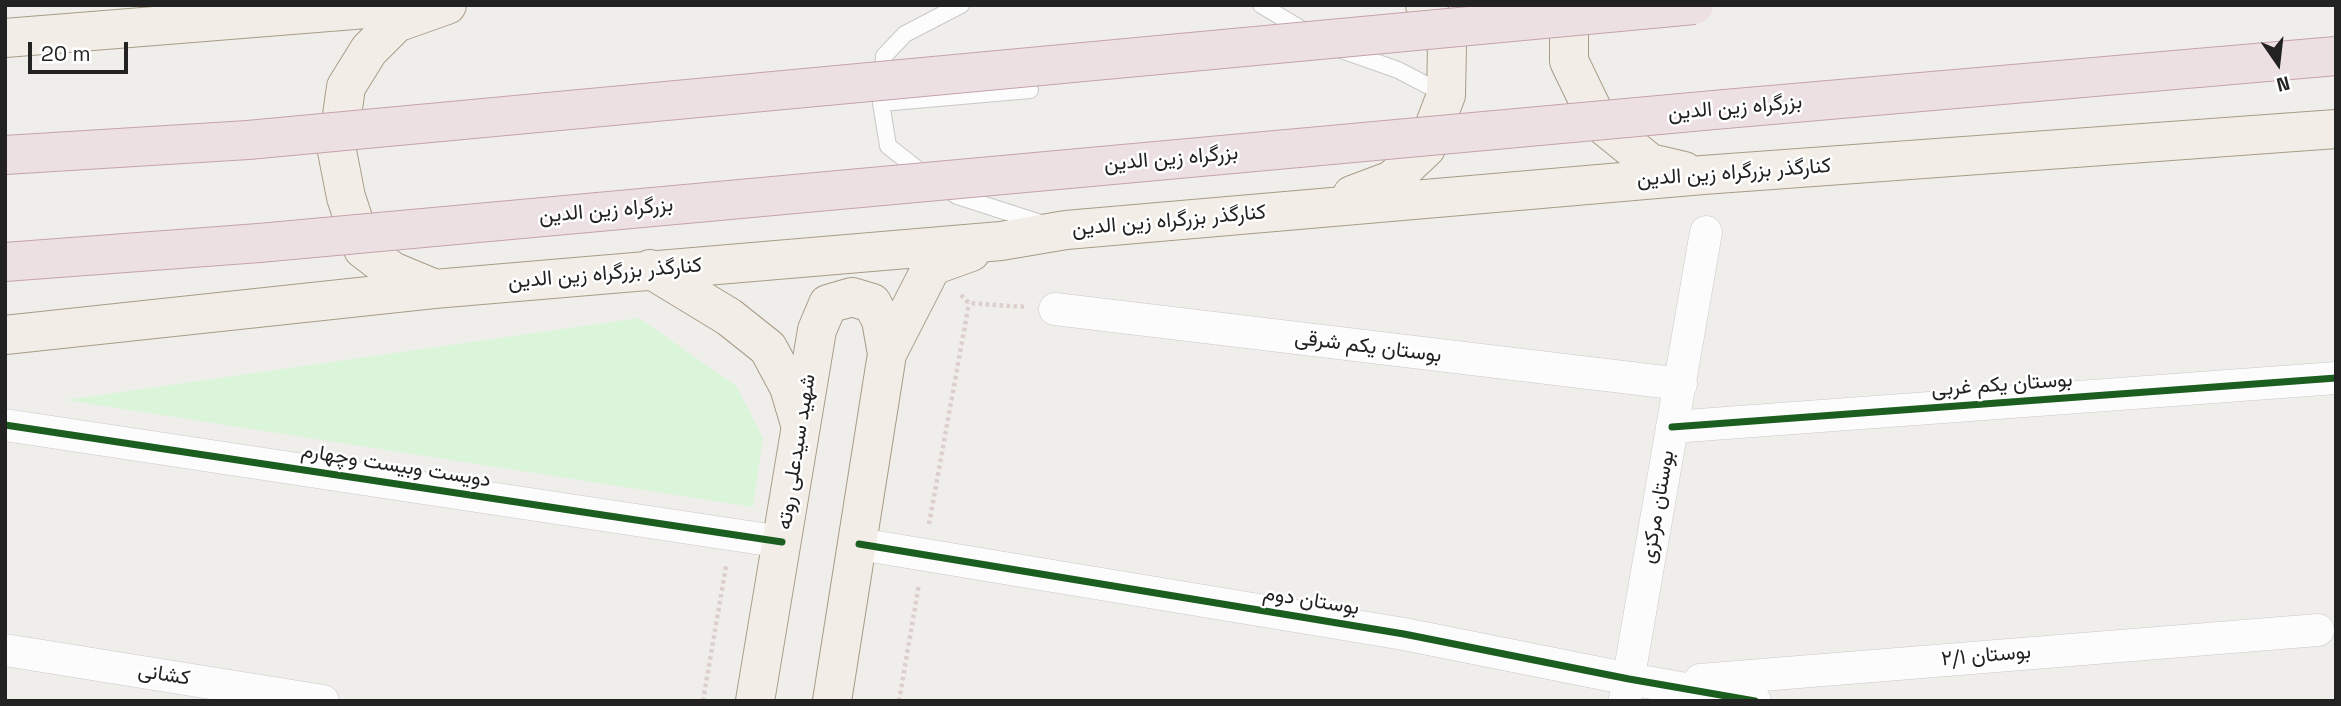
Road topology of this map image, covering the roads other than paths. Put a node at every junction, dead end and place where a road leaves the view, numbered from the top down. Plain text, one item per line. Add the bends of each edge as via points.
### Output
1 (416, 5) edge
2 (447, 5) edge
3 (961, 5) edge
4 (1261, 5) edge
5 (1425, 5) edge
6 (1569, 5) edge
7 (1694, 5) edge
8 (5, 38) edge
9 (2336, 56) edge
10 (1030, 90) dead end
11 (1446, 95) junction
12 (881, 103) junction
13 (2336, 130) edge
14 (11, 154) edge
15 (1703, 175) junction
16 (1317, 209) junction
17 (1066, 230) junction
18 (1706, 232) dead end
19 (1001, 241) junction
20 (5, 262) edge
21 (650, 270) junction
22 (435, 289) junction
23 (1055, 309) road end
24 (5, 335) edge
25 (887, 354) junction
26 (2336, 378) edge
27 (1681, 384) junction
28 (5, 425) edge
29 (801, 426) junction
30 (1672, 427) junction
31 (782, 542) junction
32 (859, 544) junction
33 (2318, 629) dead end
34 (5, 650) edge
35 (1636, 688) edge
36 (323, 701) edge
37 (755, 701) edge
38 (832, 701) edge
39 (1755, 701) edge

1 - 8 main road
2 - 22 main road via 396,23 369,50 346,87 337,151 363,249 392,271
3 - 12 lane via 905,34 884,56
4 - 11 lane via 1344,54 1398,70
5 - 11 main road via 1447,47
6 - 15 main road via 1569,61 1598,121 1650,163
7 - 14 highway, bridge via 248,140
9 - 20 highway, بزرگراه زین الدین, bridge
10 - 12 lane
11 - 16 main road via 1426,148 1392,180
12 - 17 lane via 888,146 913,167 957,196
13 - 15 main road, کنارگذر بزرگراه زین الدین
15 - 16 main road, کنارگذر بزرگراه زین الدین
16 - 17 main road, کنارگذر بزرگراه زین الدین
17 - 19 main road, کنارگذر بزرگراه زین الدین
18 - 27 street, بوستان مرکزی
19 - 21 main road, کنارگذر بزرگراه زین الدین
19 - 25 main road, شهید سیدعلی روته via 932,266
21 - 22 main road, کنارگذر بزرگراه زین الدین
21 - 29 main road via 729,317 768,348 789,387
22 - 24 main road, کنارگذر بزرگراه زین الدین
23 - 27 street, بوستان یکم شرقی
25 - 29 main road, شهید سیدعلی روته via 881,320 872,303 852,297 828,304 817,330
25 - 32 main road, شهید سیدعلی روته
26 - 30 street, بوستان یکم غربی
27 - 30 street, بوستان مرکزی
28 - 31 street, دویست وبیست وچهارم
29 - 31 main road, شهید سیدعلی روته
30 - 35 street, بوستان مرکزی
31 - 37 main road, شهید سیدعلی روته
32 - 35 street, بوستان دوم via 1404,634
32 - 38 main road, شهید سیدعلی روته
33 - 35 street, بوستان ۲/۱
34 - 36 street, کشانی
35 - 39 street, بوستان دوم

